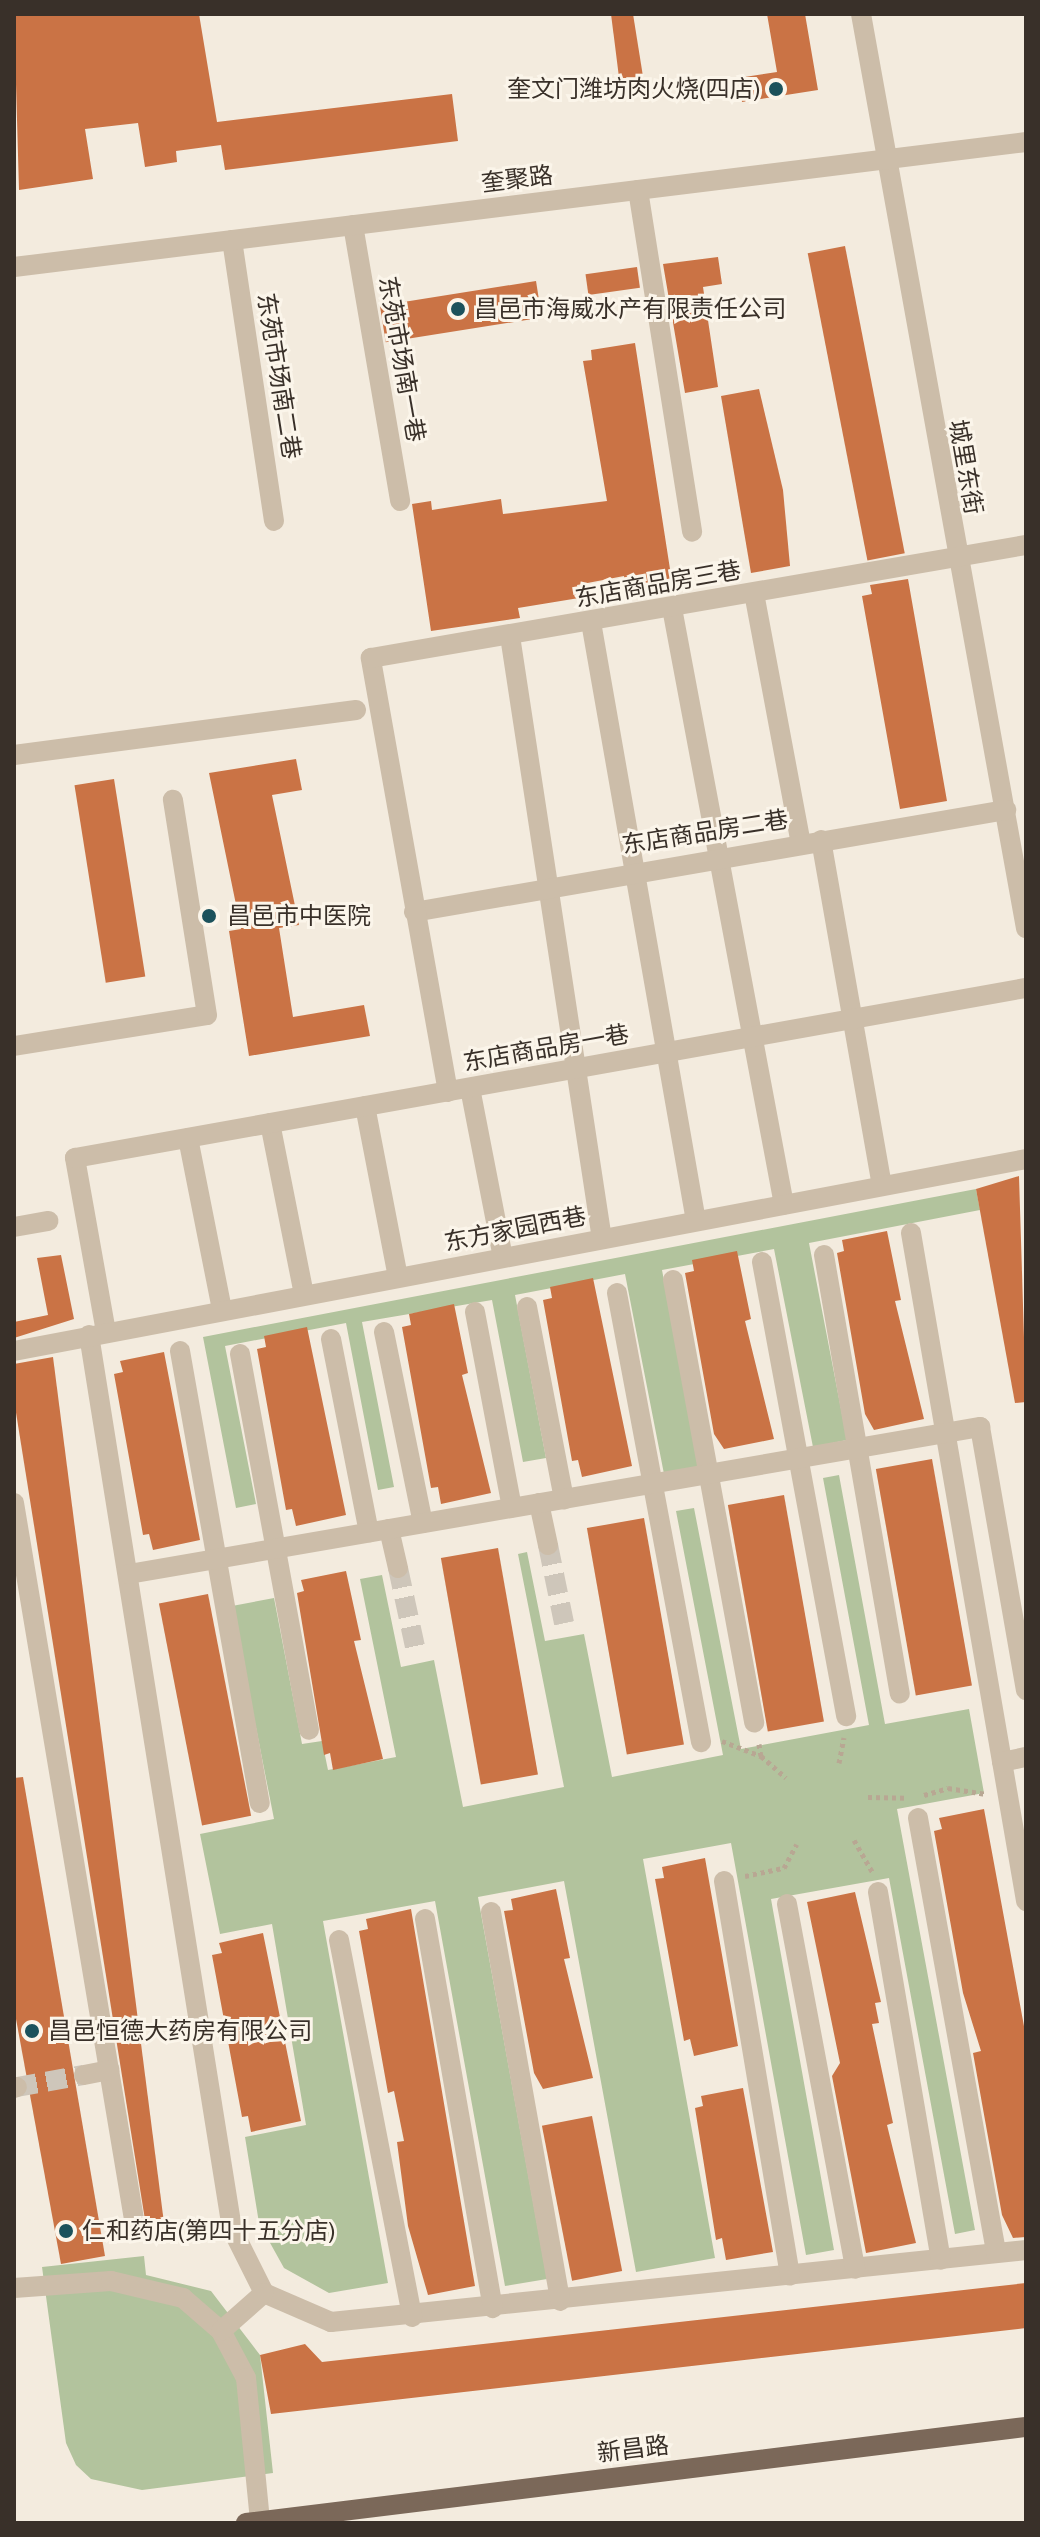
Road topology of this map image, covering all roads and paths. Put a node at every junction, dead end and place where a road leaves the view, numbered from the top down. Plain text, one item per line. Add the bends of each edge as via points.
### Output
1 (861, 14) edge
2 (1026, 142) edge
3 (887, 159) junction
4 (638, 190) junction
5 (353, 225) junction
6 (232, 240) junction
7 (14, 267) edge
8 (400, 501) dead end
9 (274, 521) dead end
10 (692, 532) dead end
11 (1026, 545) edge
12 (955, 557) junction
13 (754, 593) junction
14 (672, 608) junction
15 (591, 622) junction
16 (510, 636) junction
17 (356, 710) dead end
18 (14, 755) edge
19 (173, 800) dead end
20 (1006, 810) junction
21 (1018, 830) edge
22 (811, 841) junction
23 (718, 856) junction
24 (634, 870) junction
25 (548, 886) junction
26 (414, 912) junction
27 (1026, 928) edge
28 (1026, 988) edge
29 (853, 1019) junction
30 (751, 1038) junction
31 (14, 1046) edge
32 (667, 1053) junction
33 (576, 1069) junction
34 (470, 1088) junction
35 (448, 1092) junction
36 (365, 1106) junction
37 (270, 1123) junction
38 (188, 1138) junction
39 (1026, 1159) edge
40 (882, 1186) junction
41 (784, 1205) junction
42 (48, 1221) dead end
43 (696, 1221) junction
44 (14, 1227) edge
45 (911, 1233) dead end
46 (602, 1239) junction
47 (824, 1255) dead end
48 (503, 1257) junction
49 (762, 1262) dead end
50 (398, 1277) junction
51 (673, 1280) dead end
52 (617, 1293) dead end
53 (304, 1295) junction
54 (527, 1307) dead end
55 (222, 1310) junction
56 (475, 1312) dead end
57 (384, 1332) dead end
58 (98, 1333) junction
59 (331, 1339) dead end
60 (14, 1351) edge
61 (180, 1351) dead end
62 (240, 1354) dead end
63 (946, 1433) junction
64 (857, 1448) junction
65 (799, 1458) junction
66 (709, 1474) junction
67 (653, 1483) junction
68 (564, 1499) junction
69 (14, 1503) edge
70 (539, 1503) junction
71 (512, 1508) junction
72 (423, 1523) junction
73 (379, 1531) junction
74 (548, 1545) tunnel mouth
75 (276, 1548) junction
76 (216, 1559) junction
77 (20, 1566) edge
78 (398, 1568) tunnel mouth
79 (129, 1574) junction
80 (1026, 1690) edge
81 (900, 1693) dead end
82 (846, 1716) dead end
83 (754, 1723) joint
84 (309, 1730) dead end
85 (701, 1742) joint
86 (761, 1756) junction
87 (1026, 1757) edge
88 (1002, 1762) junction
89 (786, 1778) dead end
90 (868, 1797) dead end
91 (1008, 1798) junction
92 (260, 1803) dead end
93 (918, 1818) dead end
94 (854, 1840) dead end
95 (797, 1844) dead end
96 (724, 1881) joint
97 (878, 1892) joint
98 (1026, 1901) edge
99 (787, 1904) dead end
100 (491, 1912) dead end
101 (425, 1919) dead end
102 (339, 1940) dead end
103 (110, 2070) junction
104 (84, 2075) tunnel mouth
105 (134, 2219) dead end
106 (1026, 2250) edge
107 (996, 2253) junction
108 (941, 2260) junction
109 (855, 2269) junction
110 (790, 2276) junction
111 (14, 2288) edge
112 (264, 2293) junction
113 (560, 2301) junction
114 (493, 2308) junction
115 (412, 2317) junction
116 (221, 2331) junction
117 (1026, 2427) edge
118 (253, 2522) edge

1 - 3 street, 城里东街
2 - 3 street, 奎聚路
3 - 4 street, 奎聚路
3 - 12 street, 城里东街
4 - 5 street, 奎聚路
4 - 10 street
5 - 6 street, 奎聚路
5 - 8 street, 东苑市场南一巷
6 - 7 street, 奎聚路
6 - 9 street, 东苑市场南二巷
11 - 12 street, 东店商品房三巷
12 - 13 street, 东店商品房三巷
12 - 20 street, 城里东街
13 - 14 street, 东店商品房三巷
13 - 22 street
14 - 15 street, 东店商品房三巷
14 - 23 street
15 - 16 street, 东店商品房三巷
15 - 24 street
16 - 25 street
16 - 26 street, 东店商品房三巷 via 371,658
17 - 18 street
19 - 31 street via 207,1015
20 - 21 street, 城里东街
20 - 22 street, 东店商品房二巷
21 - 27 street, 城里东街
22 - 23 street, 东店商品房二巷
22 - 29 street
23 - 24 street, 东店商品房二巷
23 - 30 street
24 - 25 street, 东店商品房二巷
24 - 32 street
25 - 26 street, 东店商品房二巷
25 - 33 street
26 - 35 street
28 - 29 street, 东店商品房一巷
29 - 30 street, 东店商品房一巷
29 - 40 street
30 - 32 street, 东店商品房一巷
30 - 41 street
32 - 33 street, 东店商品房一巷
32 - 43 street
33 - 34 street, 东店商品房一巷
33 - 46 street
34 - 35 street, 东店商品房一巷
34 - 48 street
35 - 36 street, 东店商品房一巷
36 - 37 street, 东店商品房一巷
36 - 50 street
37 - 38 street, 东店商品房一巷
37 - 53 street
38 - 55 street
38 - 58 street, 东店商品房一巷 via 75,1158
39 - 40 street, 东方家园西巷
40 - 41 street, 东方家园西巷
41 - 43 street, 东方家园西巷
42 - 44 street
43 - 46 street, 东方家园西巷
45 - 63 street
46 - 48 street, 东方家园西巷
47 - 64 street
48 - 50 street, 东方家园西巷
49 - 65 street
50 - 53 street, 东方家园西巷
51 - 66 street
52 - 67 street
53 - 55 street, 东方家园西巷
54 - 68 street
55 - 58 street, 东方家园西巷
56 - 71 street
57 - 72 street
58 - 60 street, 东方家园西巷
58 - 79 street
59 - 73 street
61 - 76 street
62 - 75 street
63 - 64 street
63 - 80 street via 980,1427
63 - 88 street
64 - 65 street
64 - 81 street
65 - 66 street
65 - 82 street
66 - 67 street
66 - 83 street
67 - 68 street
67 - 85 street
68 - 70 street
69 - 77 street
70 - 71 street
70 - 74 street
71 - 72 street
72 - 73 street
73 - 75 street
73 - 78 street
75 - 76 street
75 - 84 street
76 - 79 street
76 - 92 street
77 - 103 street
79 - 112 street via 232,2229
83 - 86 path
85 - 86 path via 728,1741
86 - 89 path
87 - 88 street
88 - 91 street
90 - 91 path via 948,1788
91 - 98 street
93 - 107 street
94 - 97 path
95 - 96 path via 784,1868
96 - 110 street
97 - 108 street
99 - 109 street
100 - 113 street
101 - 114 street
102 - 115 street
103 - 104 street
103 - 105 street
106 - 107 street
107 - 108 street
108 - 109 street
109 - 110 street
110 - 113 street
111 - 116 street via 111,2281 183,2298
112 - 115 street via 331,2322
112 - 116 street
113 - 114 street
114 - 115 street
116 - 118 street via 246,2378
117 - 118 main road, 新昌路

